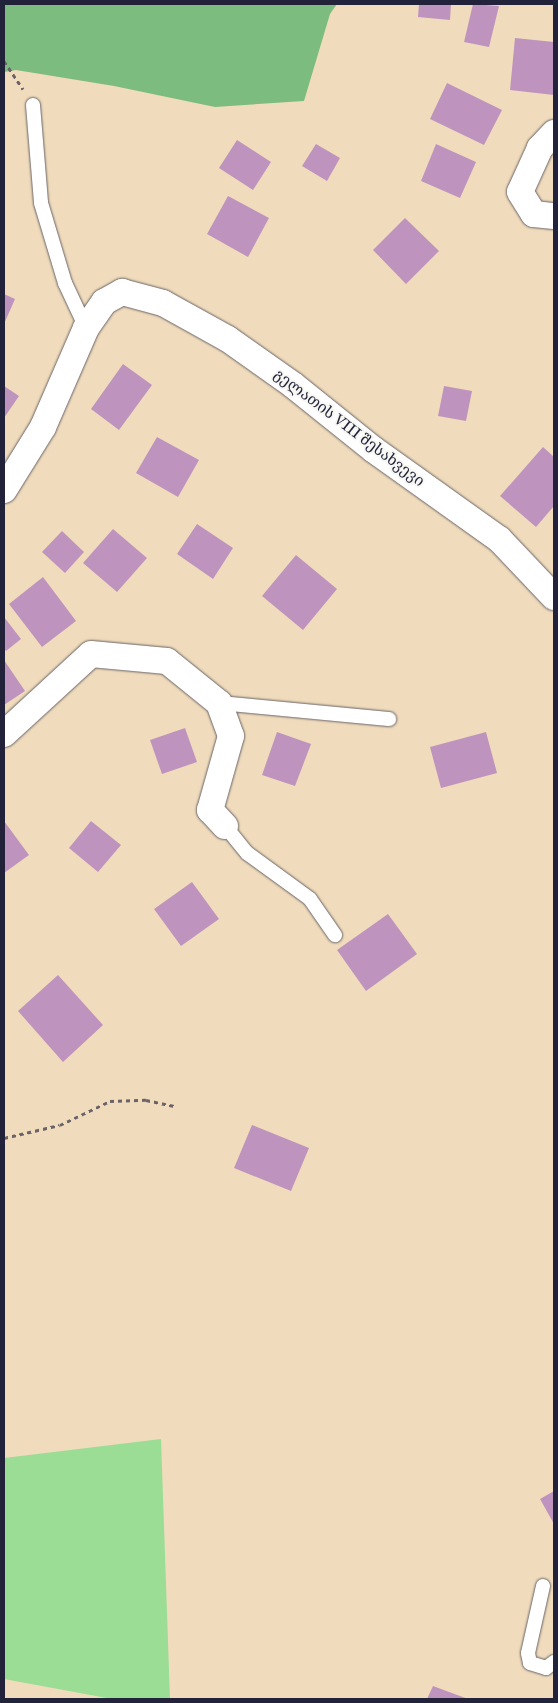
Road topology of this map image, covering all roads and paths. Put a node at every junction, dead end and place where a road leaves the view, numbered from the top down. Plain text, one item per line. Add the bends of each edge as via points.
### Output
1 (4, 61) edge
2 (33, 104) joint
3 (554, 133) edge
4 (554, 216) edge
5 (86, 328) junction
6 (4, 490) edge
7 (554, 596) edge
8 (219, 703) junction
9 (389, 719) dead end
10 (4, 734) edge
11 (226, 826) joint
12 (335, 935) dead end
13 (175, 1106) dead end
14 (4, 1138) edge
15 (543, 1586) dead end
16 (554, 1662) edge

1 - 2 path
2 - 5 lane via 41,203 65,283
3 - 4 street via 540,148 520,192 534,214
5 - 6 street via 43,427
5 - 7 street, გელათის VIII შესახვევი via 104,302 122,292 163,304 236,345 293,385 374,450 499,539
8 - 9 lane
8 - 10 street via 167,662 91,654
8 - 11 street via 231,736 210,810
11 - 12 lane via 247,852 310,899
13 - 14 path via 146,1100 110,1101 60,1125
15 - 16 lane via 528,1653 530,1663 546,1668

